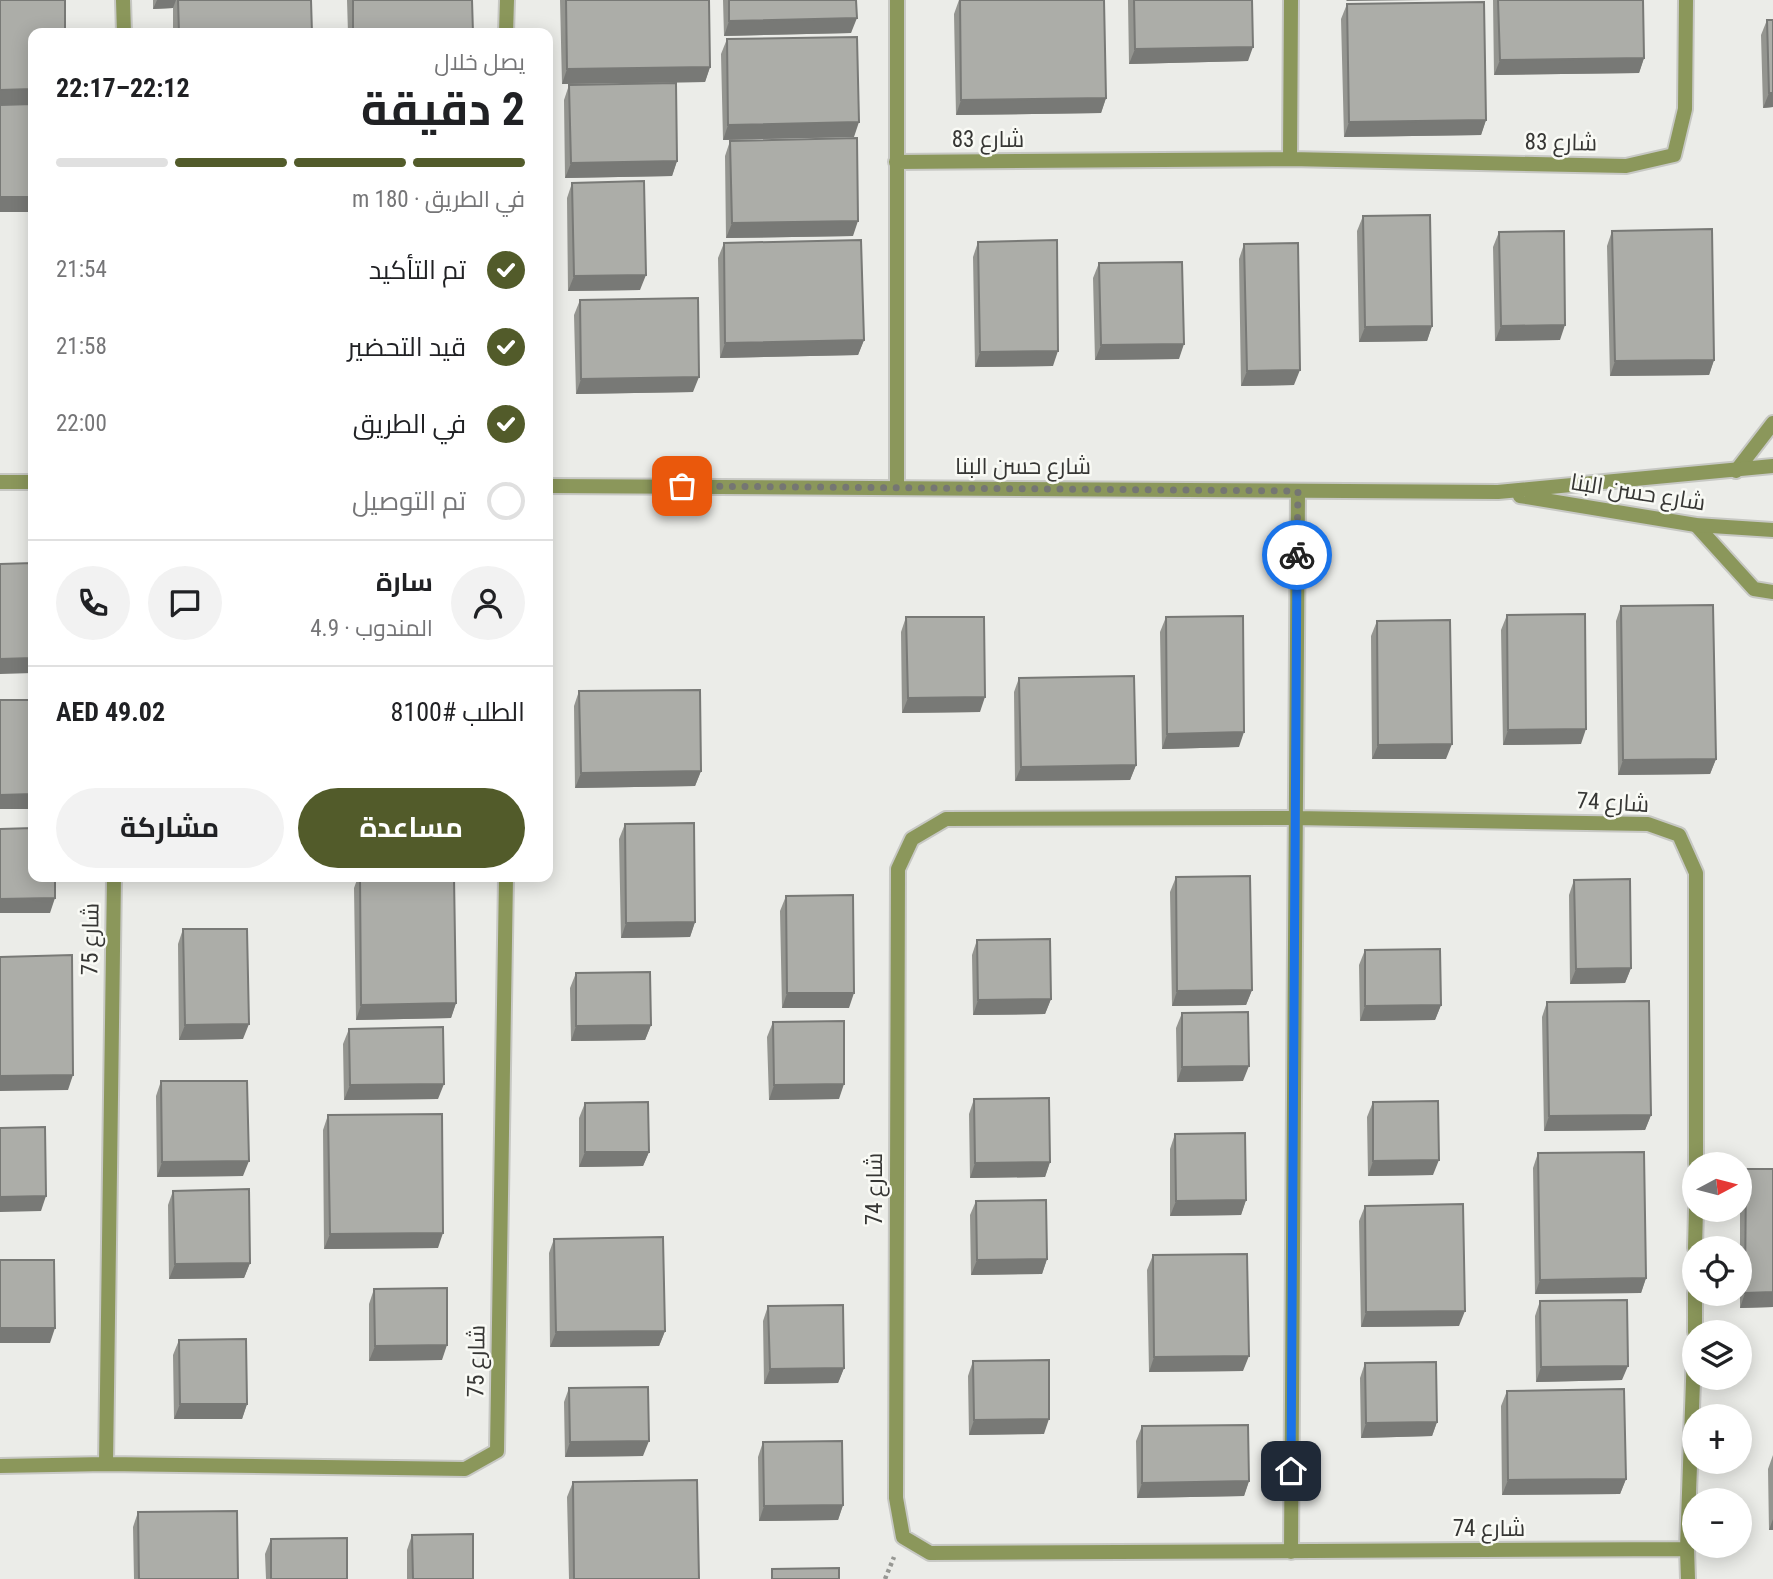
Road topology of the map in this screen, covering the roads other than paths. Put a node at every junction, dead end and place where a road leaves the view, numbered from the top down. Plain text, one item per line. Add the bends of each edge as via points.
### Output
1 (122, 0) edge
2 (507, 0) edge
3 (897, 0) edge
4 (1291, 0) edge
5 (1686, 0) edge
6 (124, 28) edge
7 (506, 28) edge
8 (1290, 159) junction
9 (895, 162) junction
10 (1773, 423) edge
11 (1773, 466) edge
12 (1736, 471) junction
13 (0, 482) edge
14 (28, 482) edge
15 (553, 486) edge
16 (897, 488) junction
17 (1298, 491) junction
18 (1498, 492) junction
19 (1696, 525) junction
20 (1773, 530) edge
21 (1773, 592) edge
22 (1295, 818) junction
23 (114, 882) edge
24 (506, 882) edge
25 (1696, 1152) edge
26 (1693, 1390) edge
27 (106, 1464) junction
28 (0, 1466) edge
29 (1689, 1488) edge
30 (1682, 1549) edge
31 (1291, 1552) junction
32 (1687, 1558) edge
33 (1688, 1579) edge

1 - 6 street
2 - 7 street
3 - 9 street
4 - 8 street
5 - 8 street, شارع 83 via 1685,109 1674,155 1626,166
8 - 9 street, شارع 83
9 - 16 street
10 - 12 street
11 - 12 street, شارع حسن البنا
12 - 18 street, شارع حسن البنا
13 - 14 street
15 - 16 street, شارع حسن البنا
16 - 17 street, شارع حسن البنا
17 - 18 street, شارع حسن البنا
17 - 22 street
18 - 19 street, شارع حسن البنا
19 - 20 street, شارع حسن البنا
19 - 21 street via 1754,589
22 - 25 street, شارع 74 via 1648,824 1679,835 1696,873
22 - 31 street
22 - 31 street, شارع 74 via 946,820 912,839 898,869 896,1498 903,1537 930,1553
23 - 27 street, شارع 75
24 - 27 street, شارع 75 via 497,1451 465,1469
26 - 29 street
27 - 28 street, شارع 75
30 - 31 street, شارع 74
32 - 33 street

